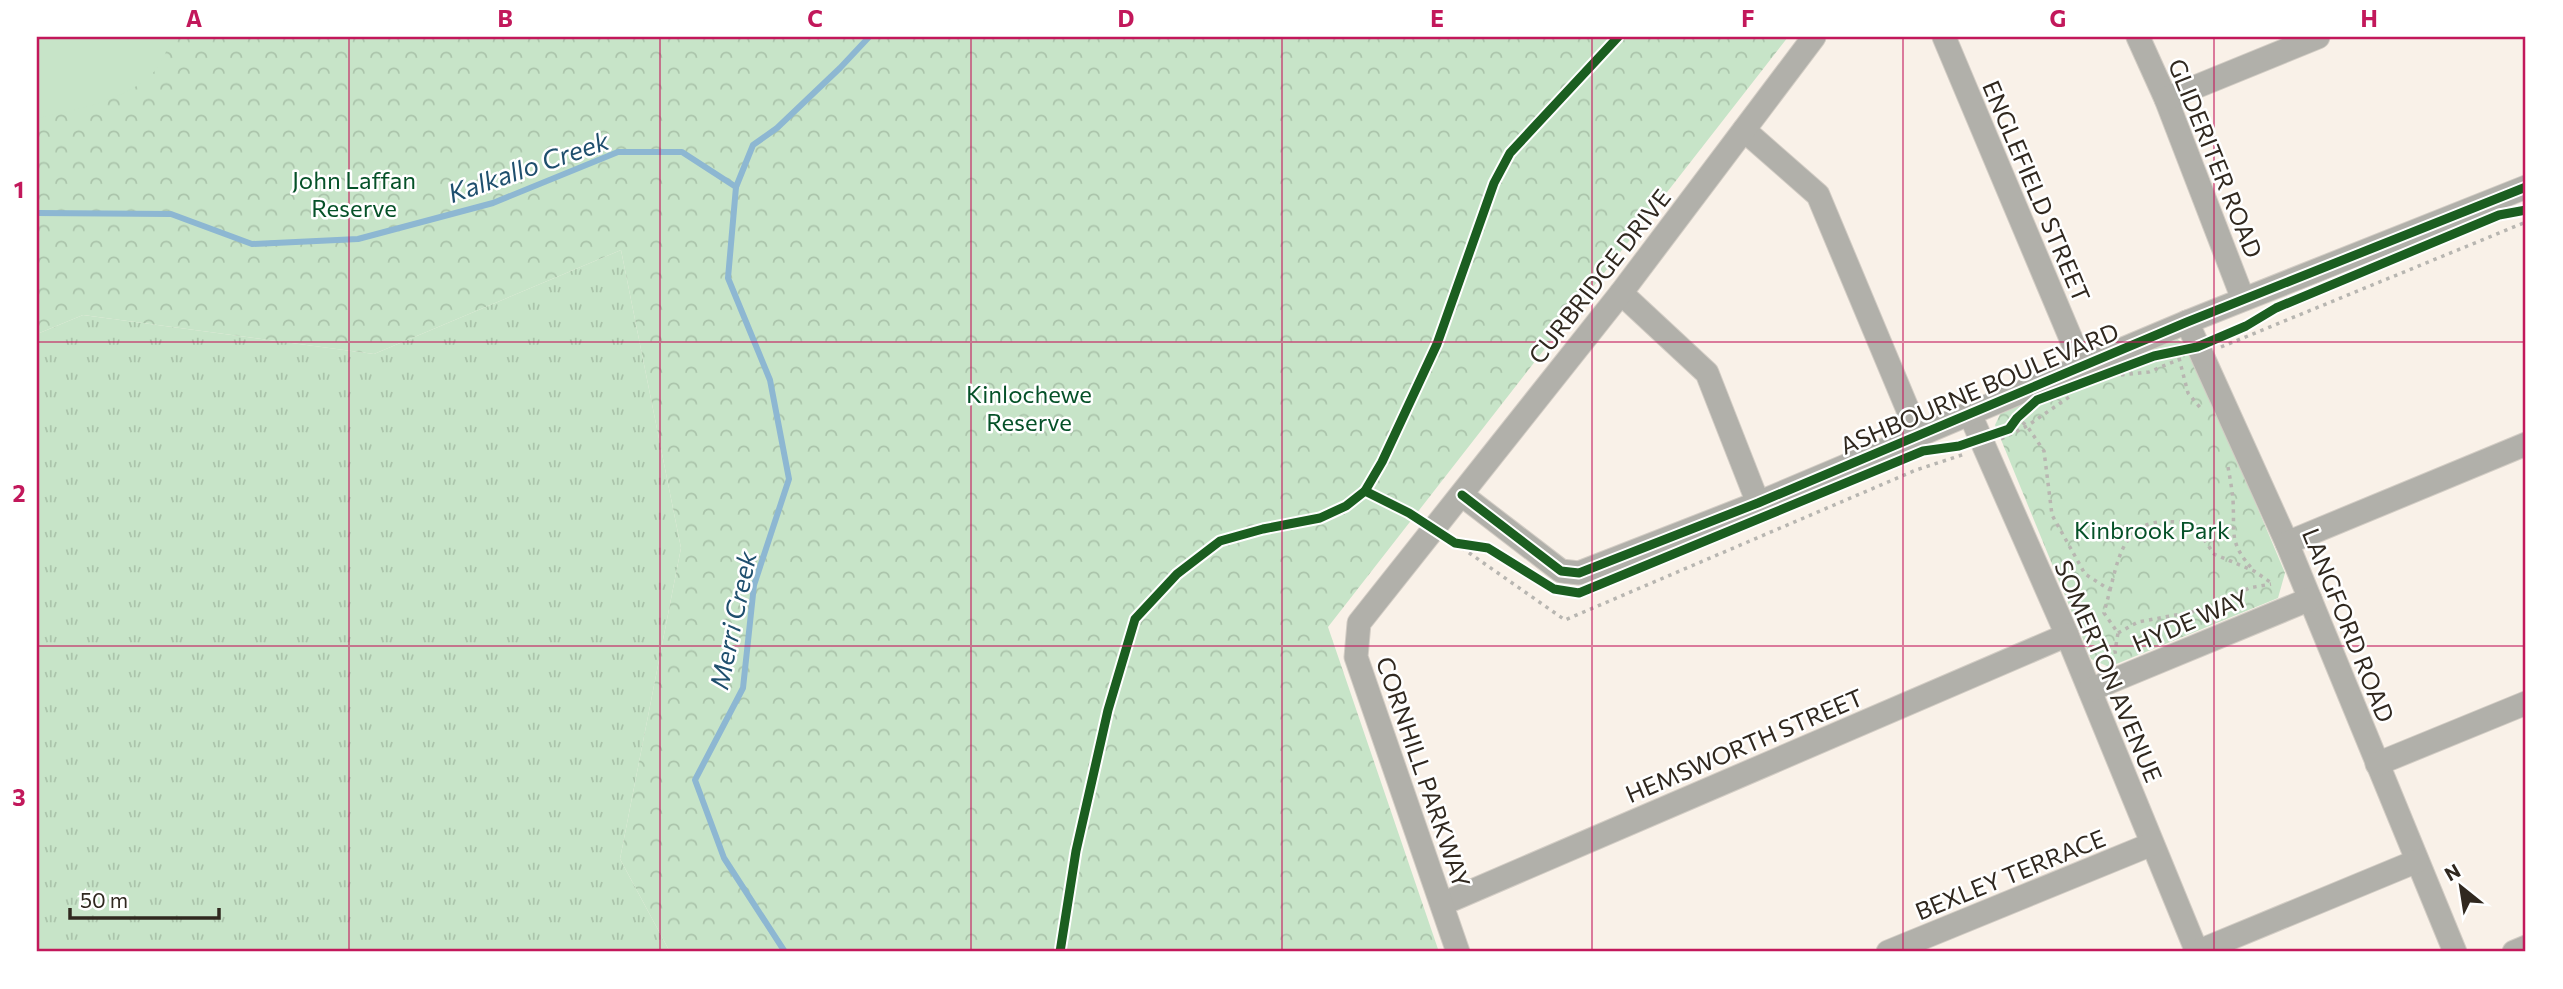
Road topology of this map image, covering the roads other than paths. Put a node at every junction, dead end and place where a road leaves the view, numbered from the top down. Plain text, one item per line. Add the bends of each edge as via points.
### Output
1 (1814, 37) edge
2 (1944, 37) edge
3 (2138, 37) edge
4 (2318, 37) edge
5 (2166, 99) junction
6 (1744, 130) junction
7 (2526, 187) edge
8 (1621, 293) junction
9 (2243, 299) junction
10 (2187, 322) junction
11 (2079, 375) junction
12 (1969, 412) junction
13 (1918, 434) junction
14 (2526, 444) edge
15 (1462, 495) junction
16 (1758, 503) junction
17 (1427, 537) joint
18 (2287, 543) junction
19 (2310, 599) junction
20 (2067, 635) junction
21 (2090, 690) junction
22 (2526, 703) edge
23 (2378, 764) junction
24 (2152, 844) junction
25 (2417, 861) junction
26 (1442, 904) junction
27 (2526, 947) edge
28 (1458, 952) edge
29 (1888, 952) edge
30 (2197, 952) edge
31 (2455, 952) edge
32 (2514, 952) edge

1 - 6 street, CURBRIDGE DRIVE
2 - 11 street, ENGLEFIELD STREET
3 - 5 street, GLIDERITER ROAD
4 - 5 street
5 - 9 street, GLIDERITER ROAD
6 - 8 street, CURBRIDGE DRIVE
6 - 13 street via 1818,195
7 - 9 street, ASHBOURNE BOULEVARD
8 - 15 street, CURBRIDGE DRIVE
8 - 16 street via 1707,373
9 - 10 street, ASHBOURNE BOULEVARD
10 - 11 street, ASHBOURNE BOULEVARD
10 - 18 street, LANGFORD ROAD via 2189,353
11 - 12 street, ASHBOURNE BOULEVARD
12 - 13 street, ASHBOURNE BOULEVARD
12 - 20 street, SOMERTON AVENUE
13 - 16 street, ASHBOURNE BOULEVARD
14 - 18 street
15 - 16 street, ASHBOURNE BOULEVARD via 1560,571 1579,573
15 - 17 street, CURBRIDGE DRIVE
17 - 26 street, CORNHILL PARKWAY via 1359,622 1356,657
18 - 19 street, LANGFORD ROAD
19 - 21 street, HYDE WAY
19 - 23 street, LANGFORD ROAD
20 - 21 street, SOMERTON AVENUE
20 - 26 street, HEMSWORTH STREET
21 - 24 street, SOMERTON AVENUE
22 - 23 street
23 - 25 street, LANGFORD ROAD
24 - 29 street, BEXLEY TERRACE
24 - 30 street, SOMERTON AVENUE
25 - 30 street
25 - 31 street, LANGFORD ROAD
26 - 28 street, CORNHILL PARKWAY
27 - 32 street

